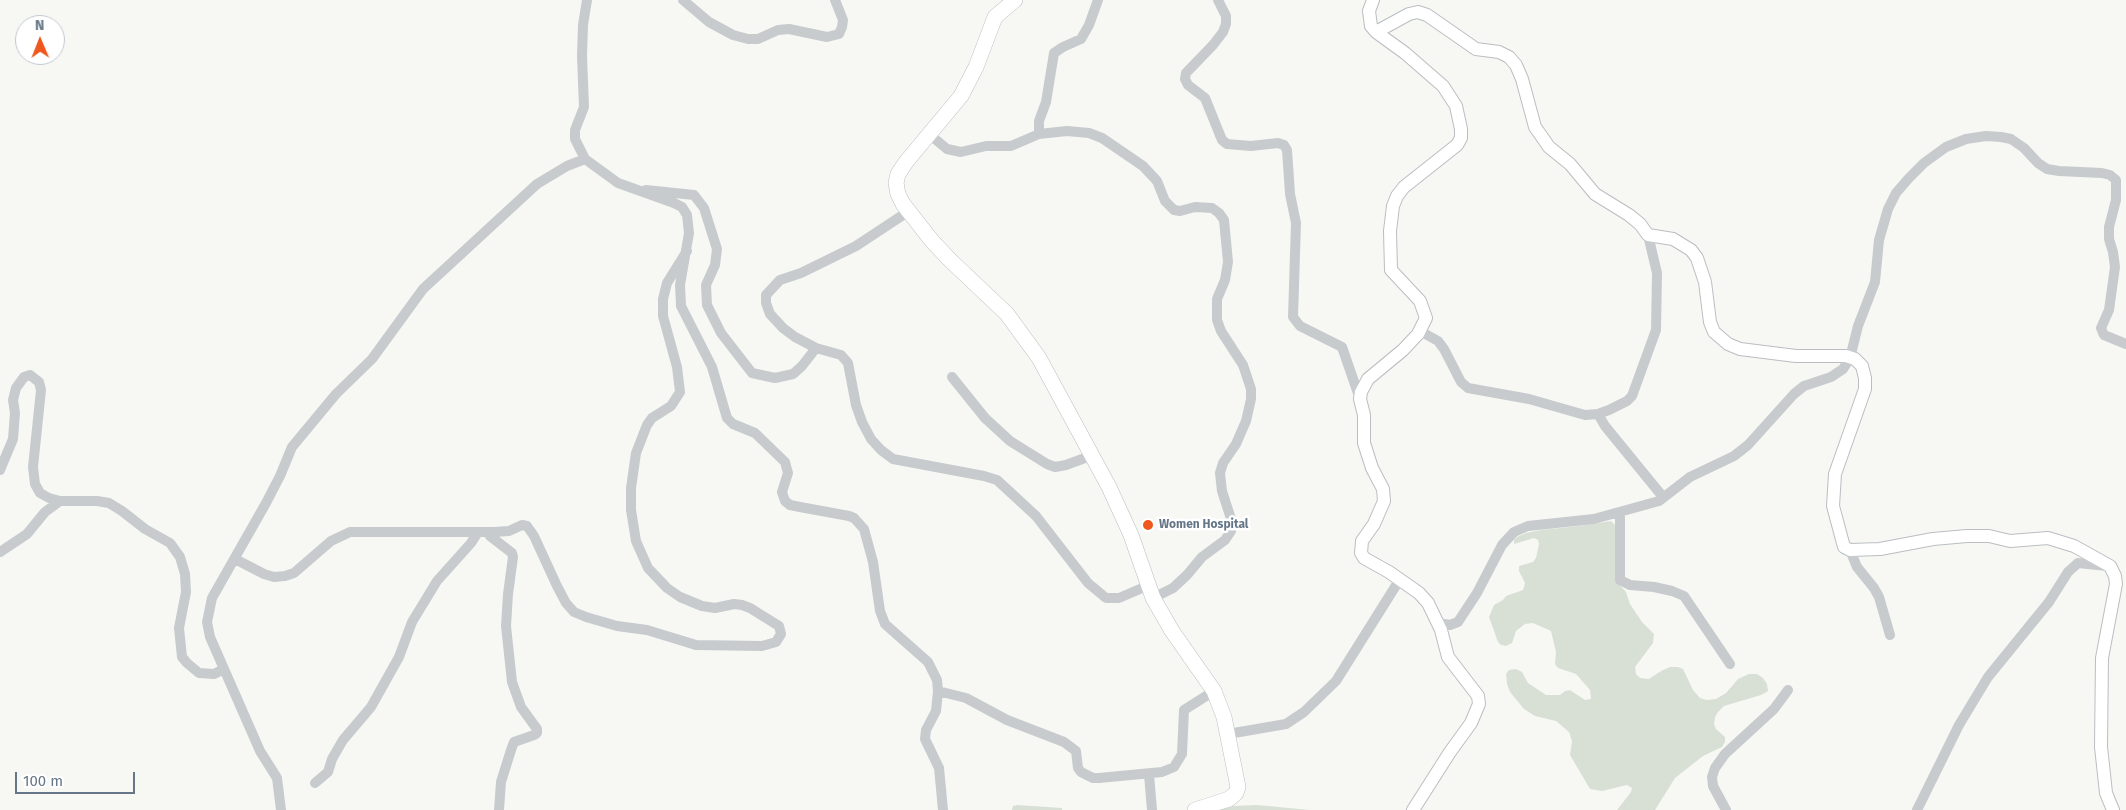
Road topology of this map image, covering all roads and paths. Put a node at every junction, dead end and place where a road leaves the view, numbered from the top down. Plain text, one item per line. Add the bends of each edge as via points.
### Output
1 (587, 0) edge
2 (683, 0) edge
3 (835, 0) edge
4 (1015, 0) edge
5 (1098, 0) edge
6 (1218, 0) edge
7 (1373, 0) edge
8 (1376, 32) junction
9 (929, 134) junction
10 (1039, 134) junction
11 (584, 159) junction
12 (618, 183) junction
13 (908, 211) junction
14 (1648, 235) junction
15 (687, 251) junction
16 (1420, 331) junction
17 (2126, 344) edge
18 (816, 348) junction
19 (1850, 358) junction
20 (952, 377) dead end
21 (1360, 398) junction
22 (1598, 414) junction
23 (1093, 455) junction
24 (0, 470) edge
25 (1663, 497) junction
26 (60, 501) junction
27 (1620, 512) junction
28 (483, 532) junction
29 (1850, 550) junction
30 (0, 552) edge
31 (235, 559) junction
32 (2110, 566) junction
33 (1400, 579) junction
34 (1150, 592) junction
35 (1438, 623) junction
36 (1890, 636) dead end
37 (1730, 664) dead end
38 (224, 669) junction
39 (1788, 690) dead end
40 (938, 691) junction
41 (1214, 691) junction
42 (1228, 734) junction
43 (1149, 774) junction
44 (314, 783) dead end
45 (281, 810) edge
46 (499, 810) edge
47 (943, 810) edge
48 (1152, 810) edge
49 (1195, 810) edge
50 (1413, 810) edge
51 (1726, 810) edge
52 (1916, 810) edge
53 (2113, 810) edge

1 - 11 street via 582,56 584,107 574,139
2 - 3 street via 709,22 733,35 758,39 778,30 827,37 839,34 843,20
4 - 9 highway via 995,17 961,96
5 - 10 street via 1086,34 1054,54
6 - 21 street via 1226,16 1223,32 1186,73 1185,79 1205,98 1222,140 1227,144 1278,143 1287,150 1296,223 1293,317 1300,326 1342,347
7 - 8 main road via 1369,19
8 - 14 main road via 1418,12 1476,49 1499,52 1509,57 1522,79 1535,127 1549,147 1570,164 1595,194 1629,215
8 - 16 main road via 1443,86 1460,118 1461,138 1457,145 1410,182 1397,196 1393,206 1391,270 1420,301 1426,318
9 - 10 street via 947,149 962,152 986,146 1011,146
9 - 13 highway via 898,174 898,194
10 - 34 street via 1077,131 1102,138 1152,174 1165,201 1174,210 1212,208 1224,220 1228,262 1217,299 1217,320 1243,366 1251,394 1246,422 1220,473 1232,522 1231,531 1173,588
11 - 12 street
11 - 31 street via 531,189 423,289 372,359 336,394 292,446 280,476
12 - 15 street via 682,207 689,224
12 - 18 street via 647,191 694,195 700,200 717,249 715,265 706,285 707,305 721,333 752,373 784,378 802,366
13 - 18 street via 856,246 780,280 766,294 770,314 783,328
13 - 23 highway via 950,260 1018,327
14 - 19 main road via 1684,244 1697,258 1710,322 1714,332 1728,344 1768,353
14 - 22 street via 1657,273 1656,330 1632,396 1627,402
15 - 28 street via 667,283 663,299 663,316 677,367 680,392 671,406 652,418 636,453 631,488 636,541 648,568 680,597 709,608 742,605 779,626 779,638 762,646 696,645 586,617 574,612 566,603 526,526 503,532
15 - 40 street via 680,285 681,306 712,367 727,418 755,433 785,462 788,474 782,492 785,501 790,505 849,516 864,529 882,617 888,628 928,662
16 - 21 main road via 1368,380
16 - 22 street via 1438,341 1461,382 1468,388 1529,399 1585,415
17 - 19 street via 2104,334 2101,328 2109,310 2115,267 2109,227 2116,200 2116,180 2102,173 2047,169 2010,139 1986,136 1946,147 1924,163 1896,193 1882,227 1875,282
18 - 34 street via 841,355 848,363 862,422 881,450 893,459 997,480 1036,516 1088,583 1106,598
19 - 25 street via 1843,369 1831,377 1804,386 1794,394 1734,456 1690,477
19 - 29 main road via 1862,366 1865,389 1835,474 1833,492 1841,536 1844,546
20 - 23 street via 985,418 1010,441 1047,464 1055,467 1066,465
21 - 33 main road via 1364,443 1383,490 1384,501 1378,518 1362,541 1361,553
22 - 25 street
23 - 34 highway via 1131,535
24 - 26 street via 14,439 13,400 16,388 24,376 30,375 39,382 41,390 33,468 35,484 44,496
25 - 27 street
26 - 30 street via 45,512 27,534
26 - 38 street via 97,500 109,503 170,543 180,557 185,574 186,592 179,628 182,656 199,673 214,674
27 - 35 street via 1578,521 1528,526 1514,532 1502,545 1458,622 1450,625
27 - 37 street via 1620,580 1684,596
28 - 31 street via 350,532 331,541 294,573 285,576 264,574
28 - 44 street via 444,572 429,594 371,707 343,740 328,772
28 - 46 street via 512,553 506,626 512,682 521,707 537,728 534,736 514,742 510,750 501,782
29 - 32 main road via 1880,549 1968,536 2010,541 2048,538 2074,546
29 - 36 street via 1857,568 1879,597
31 - 38 street via 215,592 207,617 210,637
32 - 52 street via 2078,563 2068,572 2049,602 1988,677 1959,725
32 - 53 main road via 2116,584 2102,658 2101,747 2106,793
33 - 35 main road via 1428,603
33 - 42 street via 1336,681 1304,712 1286,724
34 - 41 highway via 1172,631
35 - 50 main road via 1448,657 1473,688 1479,704 1471,723
38 - 45 street via 260,751 277,778
39 - 51 street via 1774,709 1725,754 1715,768 1713,786
40 - 43 street via 966,698 1007,720 1064,742 1076,751 1078,768 1088,776
40 - 47 street via 936,711 925,739 939,768
41 - 42 highway
41 - 43 street via 1184,710 1180,759 1169,770
42 - 49 highway via 1238,788 1236,794
43 - 48 street

